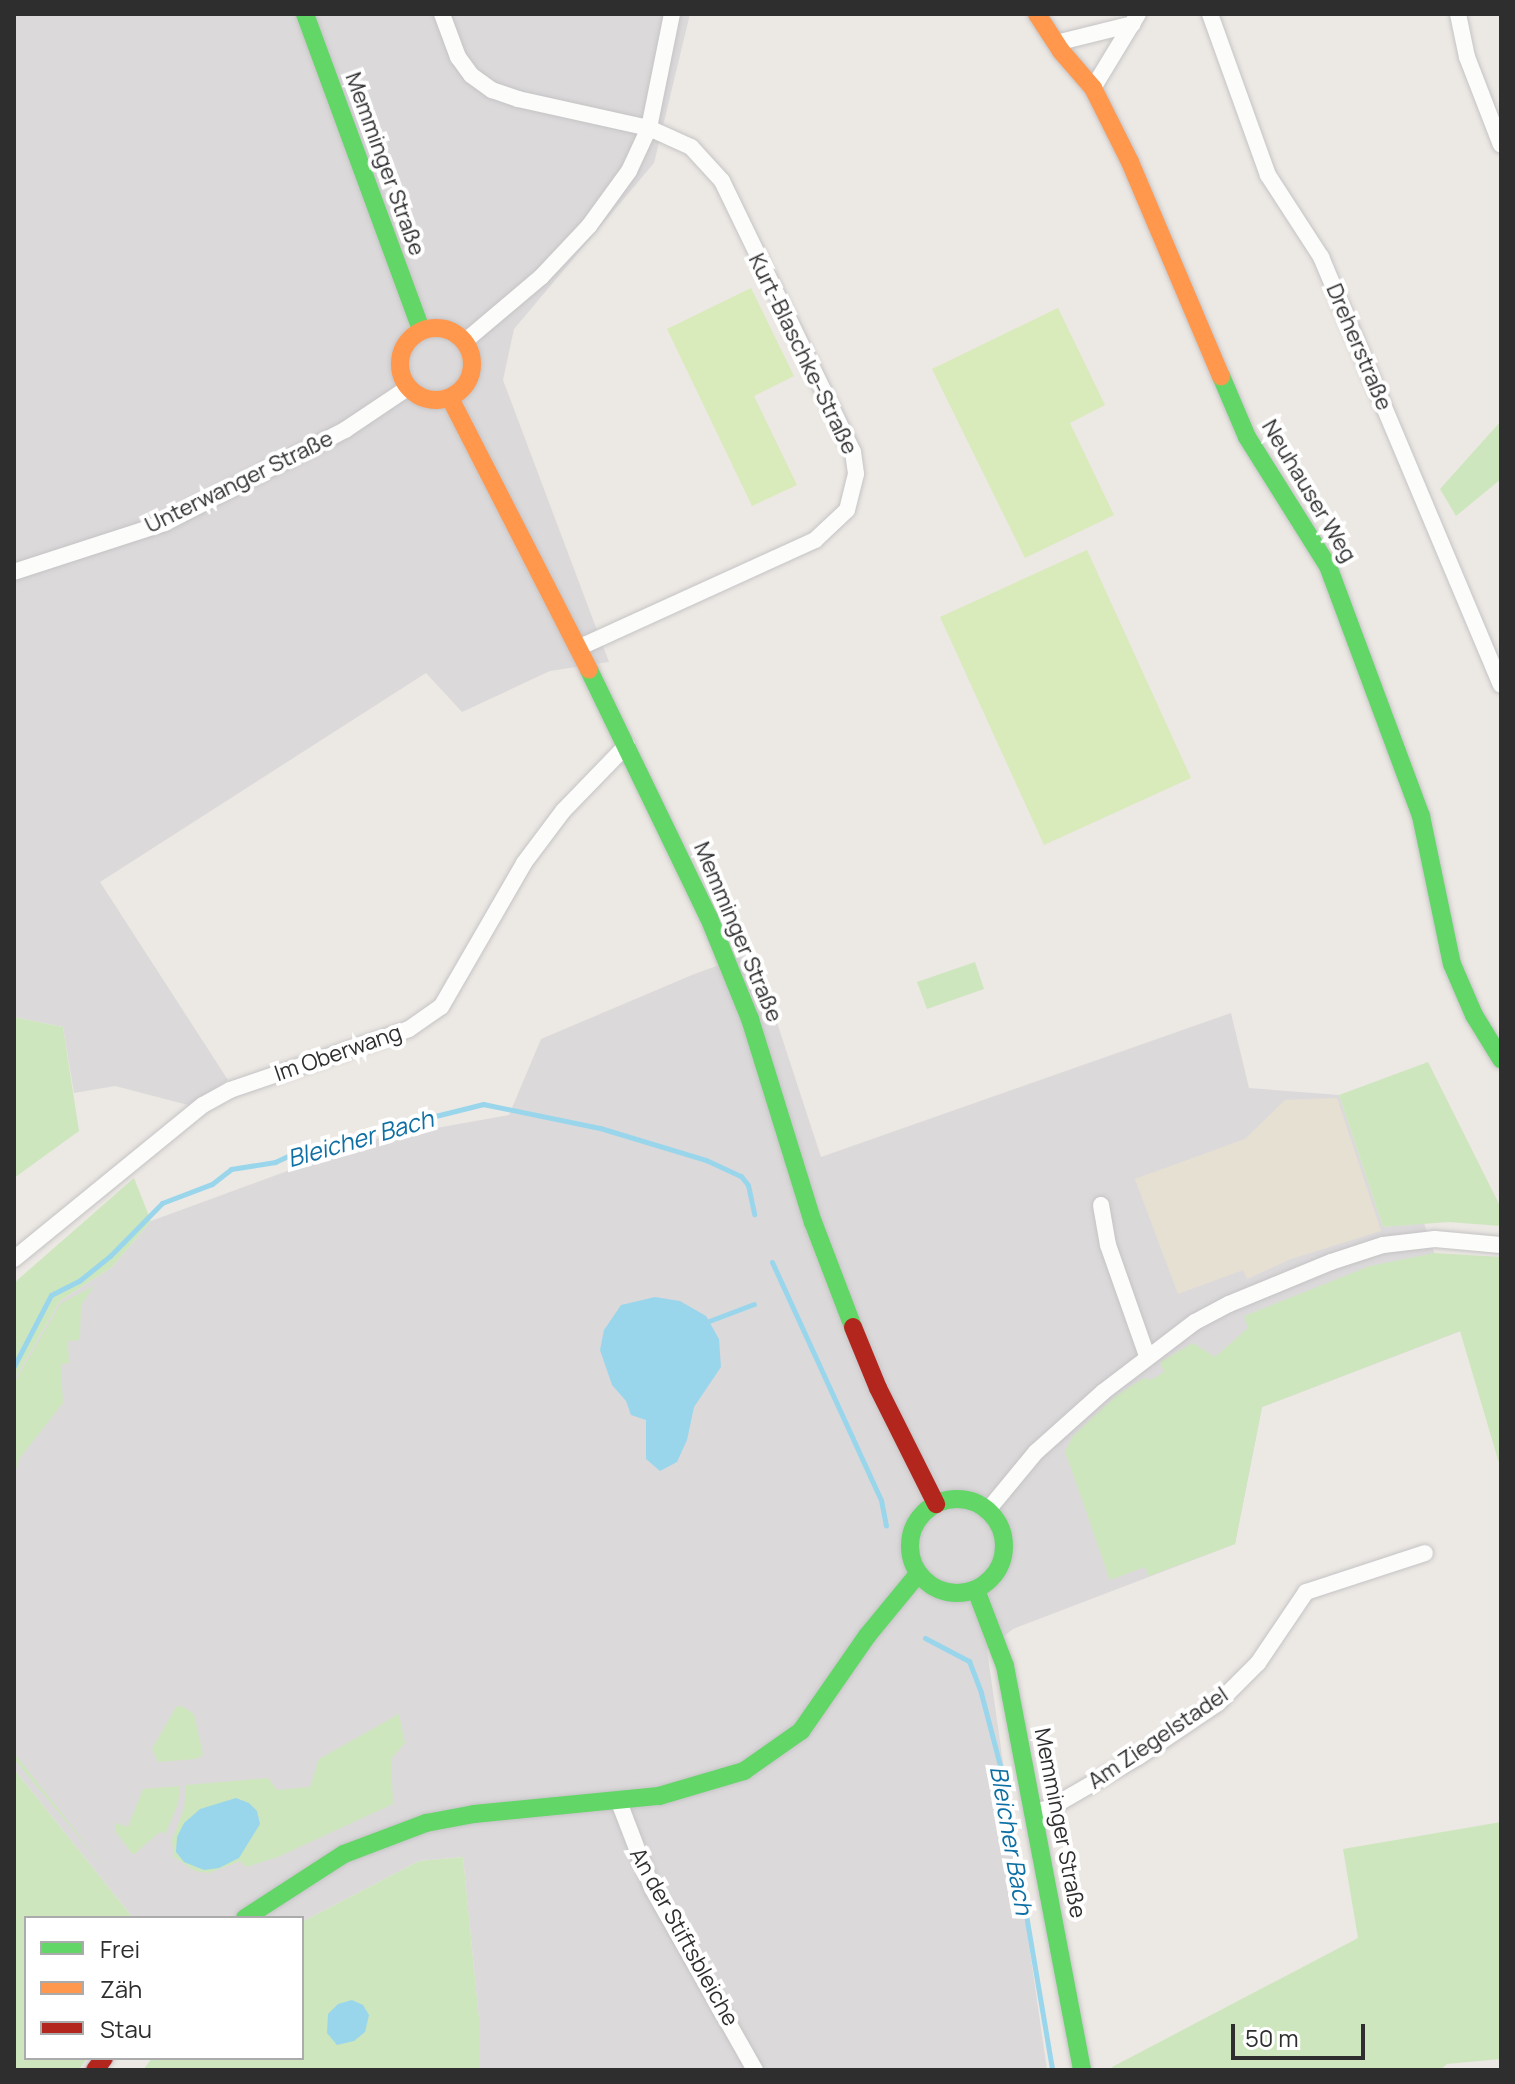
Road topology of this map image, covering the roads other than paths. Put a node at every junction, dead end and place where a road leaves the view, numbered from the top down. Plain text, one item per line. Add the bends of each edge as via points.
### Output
1 (305, 14) edge
2 (442, 14) edge
3 (672, 14) edge
4 (1037, 14) edge
5 (1210, 14) edge
6 (1458, 14) edge
7 (1136, 19) edge
8 (1056, 43) junction
9 (1093, 88) junction
10 (649, 128) junction
11 (1501, 145) edge
12 (421, 330) junction
13 (464, 342) junction
14 (409, 387) junction
15 (450, 398) junction
16 (14, 572) edge
17 (578, 648) junction
18 (1501, 685) edge
19 (627, 745) junction
20 (1501, 1059) edge
21 (1101, 1205) dead end
22 (1501, 1245) edge
23 (14, 1259) edge
24 (1147, 1356) junction
25 (936, 1504) junction
26 (988, 1510) junction
27 (1425, 1553) dead end
28 (918, 1574) junction
29 (976, 1590) junction
30 (619, 1802) junction
31 (1034, 1812) junction
32 (248, 1916) edge
33 (755, 2070) edge
34 (1082, 2070) edge

1 - 12 main road, Memminger Straße
2 - 10 street, Kurt-Blaschke-Straße via 458,57 492,90
3 - 10 street
4 - 8 main road, Neuhauser Weg
5 - 18 street, Dreherstraße via 1268,175 1321,257
6 - 11 street via 1467,57
7 - 8 street
7 - 9 street
8 - 9 main road, Neuhauser Weg
9 - 20 main road, Neuhauser Weg via 1247,437 1314,540 1346,608 1421,816 1452,964
10 - 13 street via 629,171 589,226 541,277
10 - 17 street, Kurt-Blaschke-Straße via 691,147 722,181 853,452 854,490 847,510 815,540
12 - 13 main road via 445,330
12 - 14 main road via 401,354
13 - 15 main road via 469,378
14 - 15 main road via 423,398
14 - 16 street, Unterwanger Straße via 345,430 165,523
15 - 17 main road, Memminger Straße
17 - 19 main road, Memminger Straße
19 - 23 street, Im Oberwang via 563,811 524,863 441,1007 409,1029 230,1090 203,1105
19 - 25 main road, Memminger Straße via 709,918 750,1019 843,1303
21 - 24 street via 1108,1245
22 - 24 street via 1435,1239 1383,1245 1229,1304
24 - 26 street via 1036,1452
25 - 26 main road via 963,1499
25 - 28 main road via 914,1527 910,1543
26 - 29 main road via 1004,1537 1004,1554 989,1582
27 - 31 street, Am Ziegelstadel via 1306,1592 1258,1663 1218,1703 1138,1757
28 - 29 main road via 944,1592
28 - 30 main road via 801,1731 744,1771 693,1789
29 - 31 main road, Memminger Straße via 1005,1666
30 - 32 main road via 426,1823 344,1854
30 - 33 street, An der Stiftsbleiche via 652,1888
31 - 34 main road, Memminger Straße

